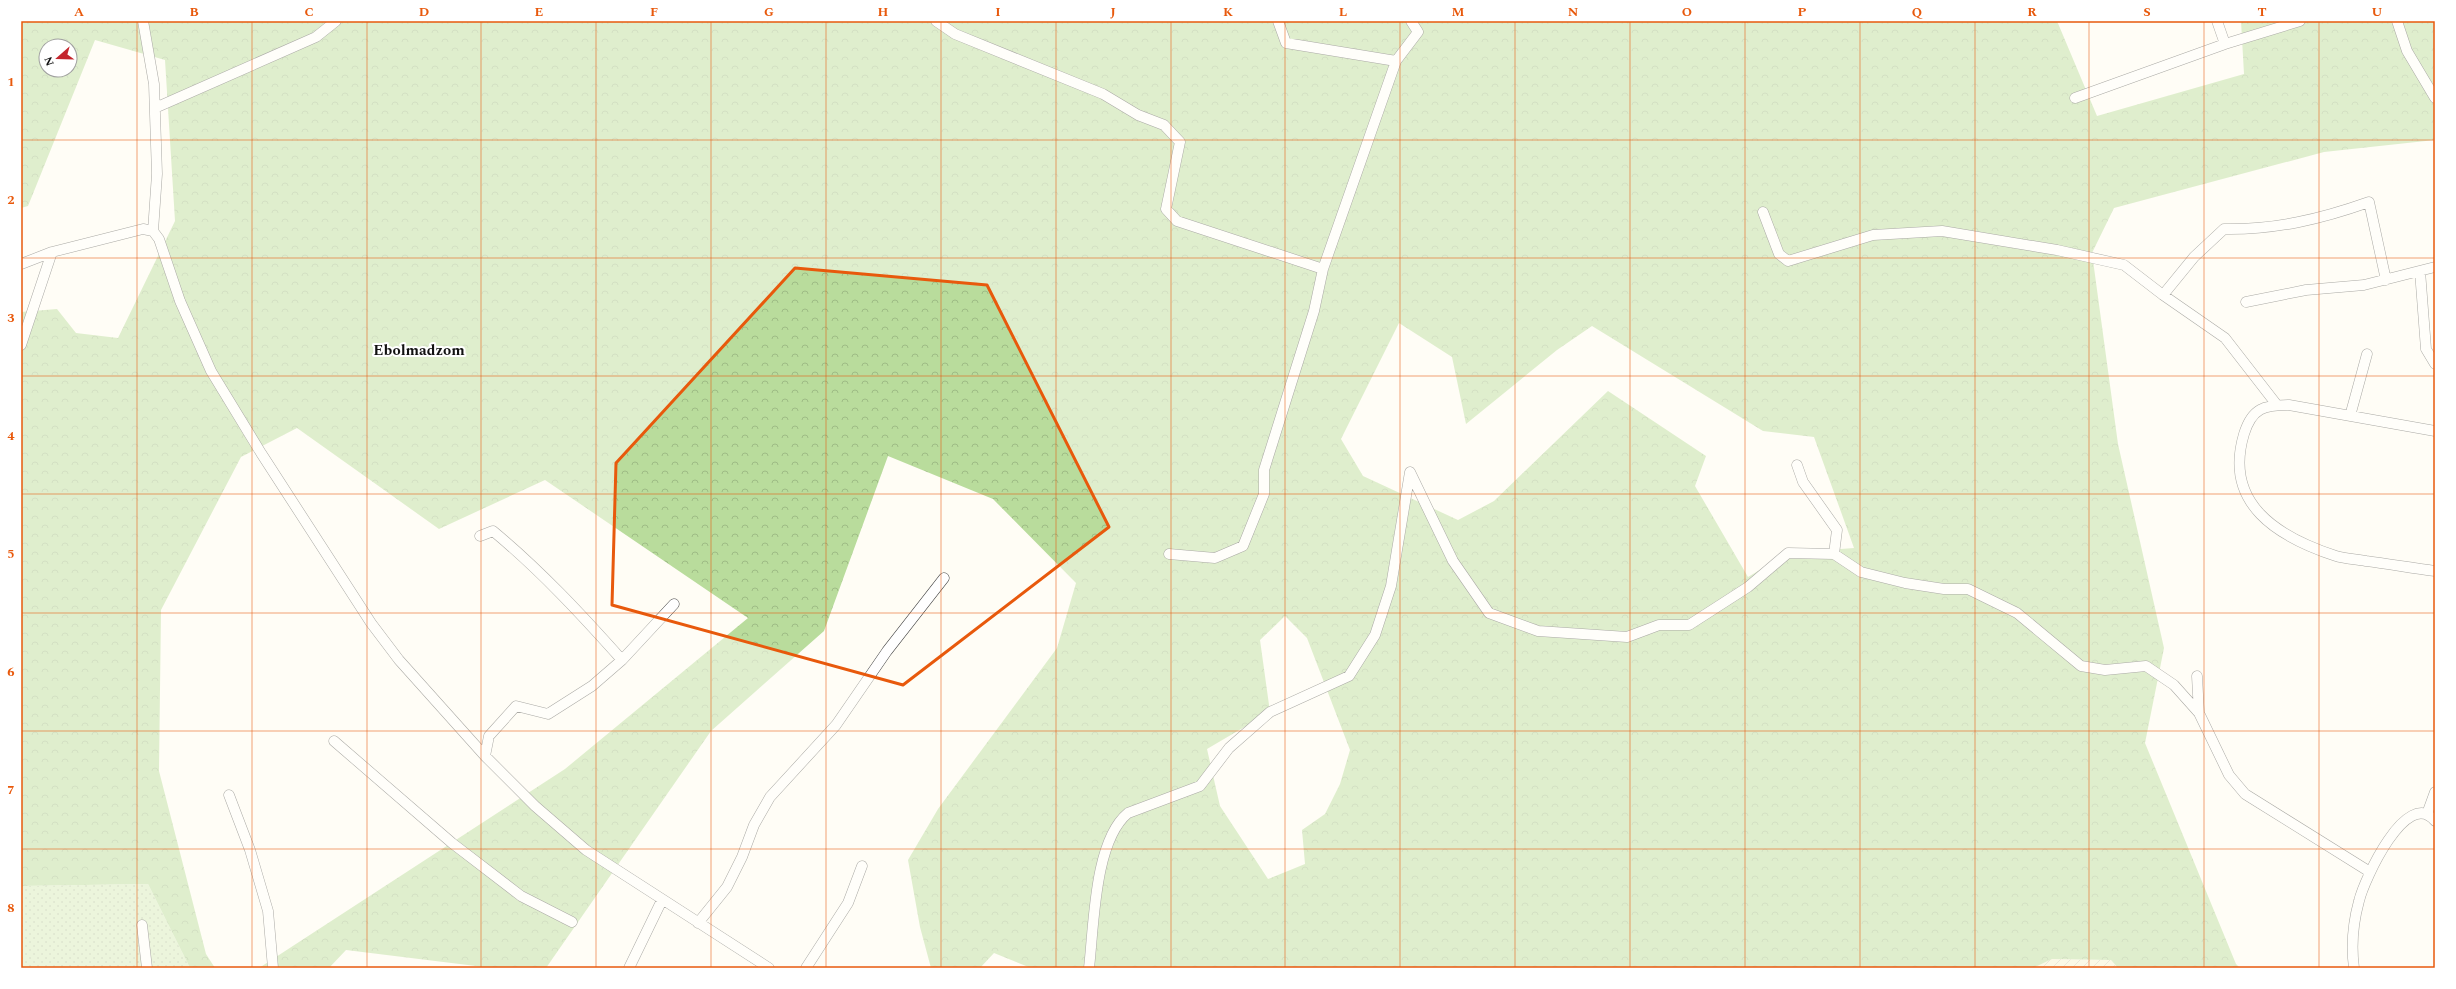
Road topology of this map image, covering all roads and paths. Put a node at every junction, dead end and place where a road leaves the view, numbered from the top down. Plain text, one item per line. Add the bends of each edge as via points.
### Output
1 (143, 21) edge
2 (336, 21) edge
3 (936, 21) edge
4 (1278, 21) edge
5 (1411, 21) edge
6 (2217, 21) edge
7 (2300, 21) edge
8 (2396, 21) edge
9 (2225, 44) junction
10 (1396, 61) junction
11 (2075, 98) dead end
12 (2435, 98) edge
13 (155, 108) junction
14 (1763, 212) dead end
15 (153, 231) junction
16 (52, 252) junction
17 (21, 264) edge
18 (2435, 268) edge
19 (1323, 269) junction
20 (2420, 271) junction
21 (2386, 280) junction
22 (2163, 295) junction
23 (2246, 302) dead end
24 (21, 345) edge
25 (2367, 354) dead end
26 (2435, 364) edge
27 (2276, 405) junction
28 (2350, 416) junction
29 (2435, 431) edge
30 (1797, 465) dead end
31 (480, 536) dead end
32 (1169, 554) dead end
33 (1834, 554) junction
34 (2435, 568) edge
35 (944, 578) dead end
36 (674, 604) dead end
37 (622, 660) junction
38 (2197, 676) dead end
39 (2199, 713) junction
40 (334, 741) dead end
41 (484, 756) junction
42 (2435, 792) edge
43 (228, 795) dead end
44 (2426, 814) junction
45 (2435, 821) edge
46 (862, 866) dead end
47 (2370, 872) junction
48 (662, 900) junction
49 (572, 922) dead end
50 (698, 923) junction
51 (142, 925) dead end
52 (147, 968) edge
53 (273, 968) edge
54 (629, 968) edge
55 (769, 968) edge
56 (806, 968) edge
57 (1089, 968) edge
58 (2354, 968) edge

1 - 13 street via 154,84
2 - 13 street via 316,37
3 - 19 street via 955,34 1103,94 1138,115 1164,125 1180,142 1166,209 1177,221
4 - 10 street via 1286,43
5 - 10 street via 1418,32
6 - 9 street
7 - 9 street
8 - 12 street via 2407,51
9 - 11 street
10 - 19 street
13 - 15 street via 157,174
14 - 22 street via 1779,254 1788,261 1873,235 1942,231 2057,250 2124,265
15 - 16 street via 143,229
15 - 41 street via 159,238 194,336 211,371 261,454 371,623 399,660
16 - 17 street
16 - 24 street
18 - 20 street
19 - 32 street via 1314,311 1264,470 1264,494 1243,546 1215,558
20 - 21 street
20 - 26 street via 2426,349
21 - 22 street via 2369,202 2323,218 2268,228 2224,229 2194,257
21 - 23 street via 2364,285 2306,290
22 - 27 street via 2225,338
25 - 28 street
27 - 28 street
27 - 34 street via 2266,406 2256,412 2247,426 2241,444 2238,472 2244,491 2257,511 2275,526 2303,543 2337,556
28 - 29 street
30 - 33 street via 1803,482 1836,530
31 - 37 street via 493,531 524,557 575,607
33 - 39 street via 1860,572 1936,588 1968,589 2017,613 2081,666 2105,670 2146,666 2174,685
33 - 57 street via 1788,553 1748,587 1689,625 1659,625 1627,637 1538,631 1490,613 1453,561 1410,472 1391,586 1375,635 1349,676 1270,712 1230,748 1200,786 1128,813 1118,821 1103,857
35 - 50 street via 887,651 836,725 770,797 754,825 727,887
36 - 37 street
37 - 41 street via 592,686 548,714 516,706 489,736
38 - 39 street
39 - 47 street via 2229,775 2245,794
40 - 49 street via 452,842 521,896
41 - 48 street via 535,806 586,850
42 - 44 street
43 - 53 street via 250,850 268,911
44 - 45 street
44 - 47 street via 2412,814 2401,823
46 - 56 street via 848,903
47 - 58 street via 2359,900 2353,931
48 - 50 street
48 - 54 street
50 - 55 street
51 - 52 street

